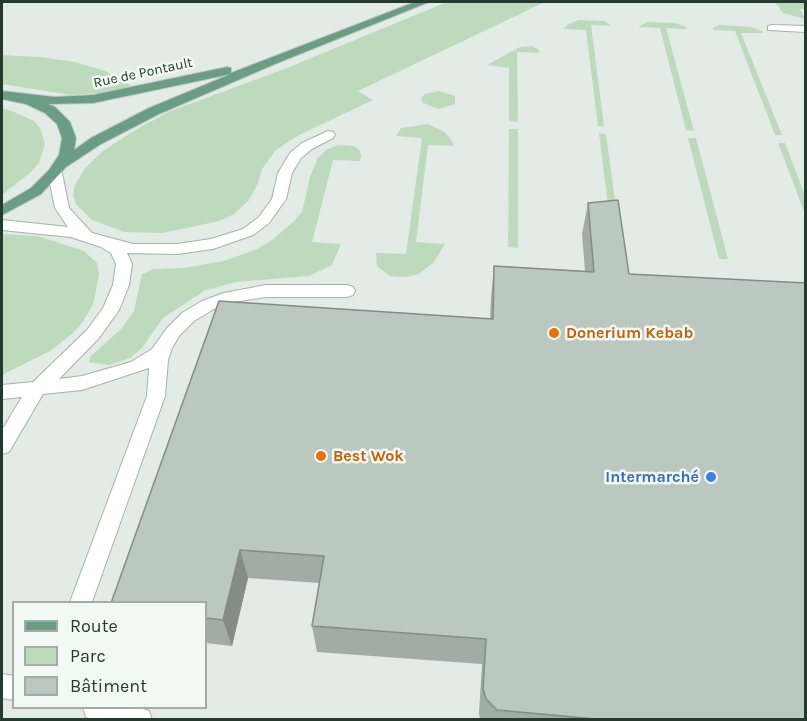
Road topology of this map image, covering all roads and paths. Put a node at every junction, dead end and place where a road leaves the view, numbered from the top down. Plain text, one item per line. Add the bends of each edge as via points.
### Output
1 (424, 2) edge
2 (772, 28) dead end
3 (806, 29) edge
4 (271, 61) junction
5 (2, 95) edge
6 (19, 98) junction
7 (327, 135) dead end
8 (58, 168) junction
9 (2, 212) edge
10 (2, 225) edge
11 (93, 238) junction
12 (347, 291) dead end
13 (163, 347) junction
14 (37, 389) junction
15 (2, 392) edge
16 (2, 446) edge
17 (82, 601) edge
18 (99, 709) edge
19 (140, 720) edge

1 - 4 main road, Rue de Pontault
2 - 3 lane
4 - 6 main road, Rue de Pontault via 93,99
4 - 8 main road, Rue de Pontault via 133,121
5 - 6 main road
6 - 8 main road via 50,110 67,129 69,146
7 - 11 lane via 295,156 275,206 248,232 213,244 177,249 133,249
8 - 9 main road, Rue de Pontault via 36,191
8 - 11 lane via 62,208 71,222
10 - 11 lane via 44,227
11 - 14 lane via 118,250 123,274 118,293 93,334
12 - 13 lane via 266,291 230,297 188,317
13 - 14 lane via 150,361 122,373
13 - 17 lane via 156,396
14 - 15 lane
14 - 16 lane
18 - 19 lane

